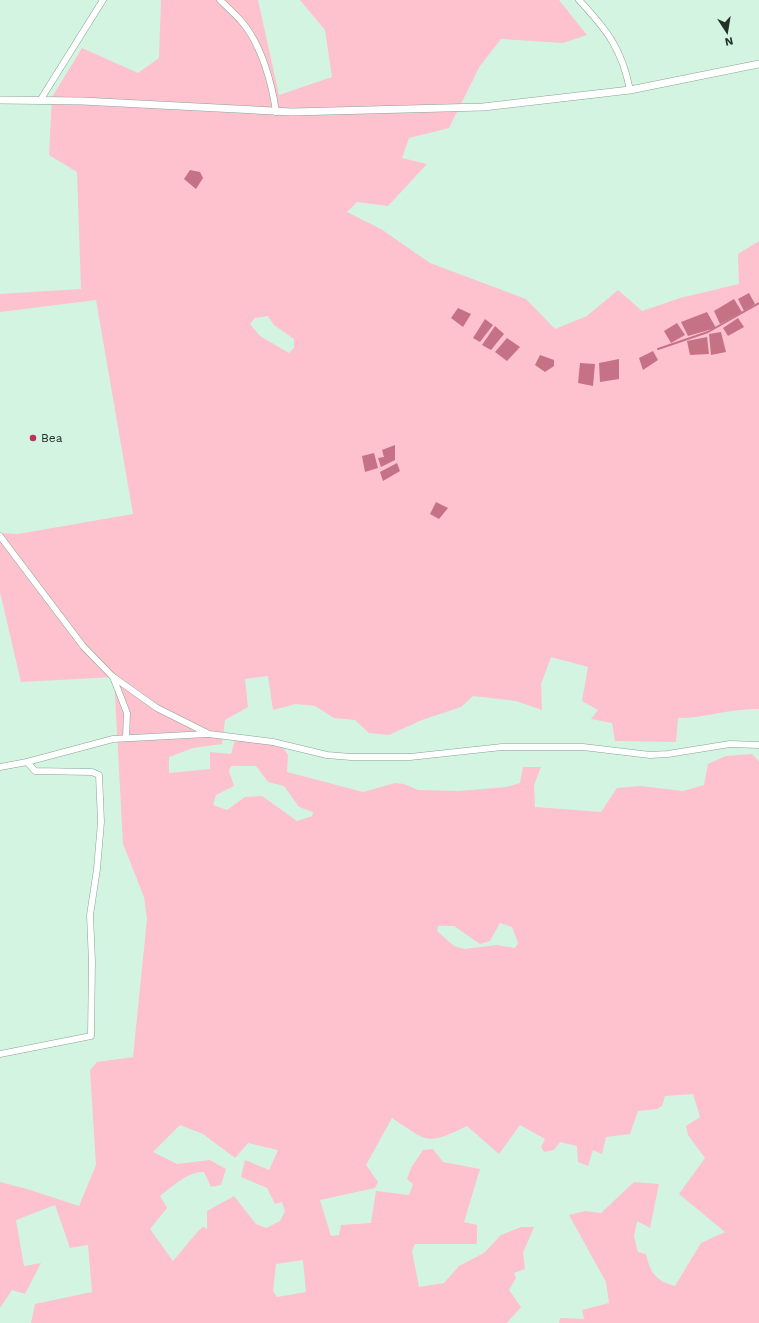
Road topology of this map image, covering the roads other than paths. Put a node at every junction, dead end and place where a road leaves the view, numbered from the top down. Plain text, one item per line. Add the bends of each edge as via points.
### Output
1 (103, 0) edge
2 (220, 0) edge
3 (579, 0) edge
4 (759, 64) edge
5 (630, 90) junction
6 (1, 98) edge
7 (42, 99) junction
8 (276, 112) junction
9 (0, 536) edge
10 (112, 676) junction
11 (209, 734) junction
12 (126, 738) junction
13 (759, 746) edge
14 (27, 762) junction
15 (0, 767) edge
16 (0, 1054) edge

1 - 7 street
2 - 8 street via 242,22 254,40 273,90
3 - 5 street via 615,43 627,74
4 - 5 main road
5 - 8 main road via 483,107
6 - 7 main road
7 - 8 main road
9 - 10 street via 84,646
10 - 11 street via 156,708
10 - 12 street via 125,705
11 - 12 street
11 - 13 street via 272,742 326,755 351,757 410,756 502,746 582,746 650,755 723,745
12 - 14 street via 113,739
14 - 15 street
14 - 16 street via 35,771 92,772 99,775 101,822 90,915 92,1036

